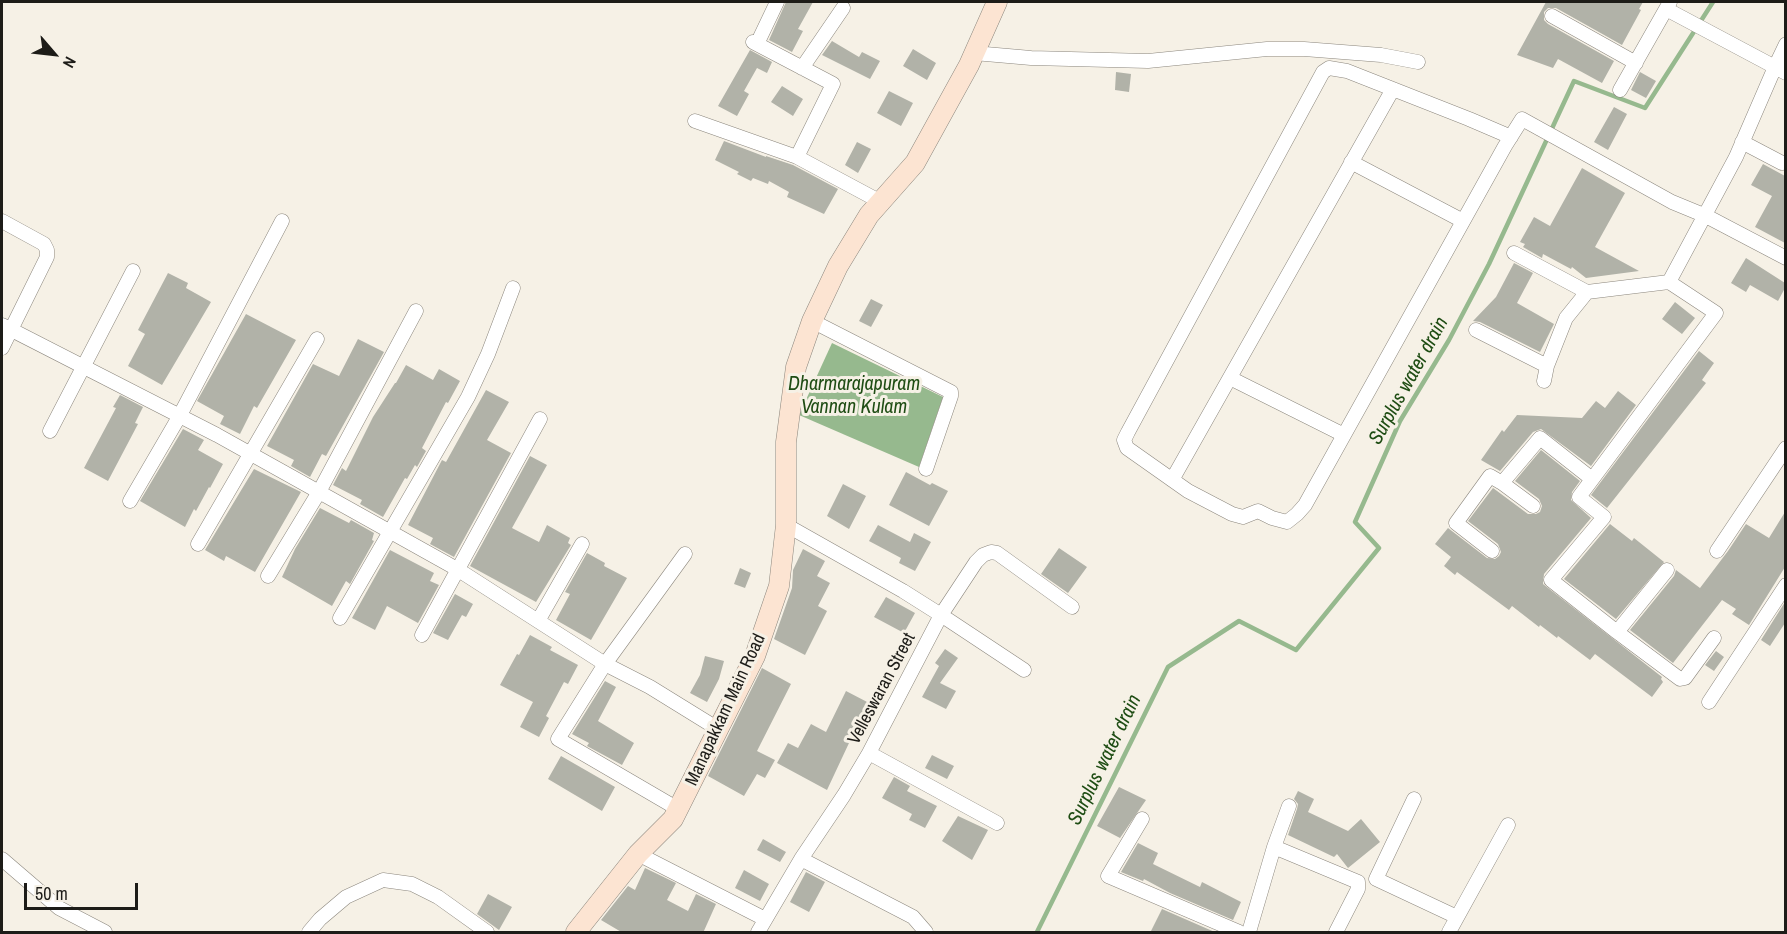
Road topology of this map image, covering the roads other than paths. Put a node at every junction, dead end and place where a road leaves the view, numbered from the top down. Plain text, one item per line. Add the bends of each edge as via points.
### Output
1 (777, 2) edge
2 (997, 2) edge
3 (1668, 5) edge
4 (843, 8) dead end
5 (1552, 16) dead end
6 (1785, 44) edge
7 (975, 53) junction
8 (1418, 62) dead end
9 (1636, 63) junction
10 (802, 68) junction
11 (1780, 70) edge
12 (1393, 89) junction
13 (1620, 90) dead end
14 (695, 121) dead end
15 (1510, 137) junction
16 (1742, 142) junction
17 (797, 156) junction
18 (1351, 162) junction
19 (1782, 163) dead end
20 (881, 201) junction
21 (1706, 216) junction
22 (2, 221) edge
23 (282, 221) dead end
24 (1463, 221) junction
25 (1514, 253) dead end
26 (1785, 258) edge
27 (133, 271) dead end
28 (1669, 282) junction
29 (513, 288) dead end
30 (1587, 292) junction
31 (416, 311) dead end
32 (812, 321) junction
33 (6, 328) edge
34 (1476, 330) dead end
35 (317, 339) dead end
36 (2, 348) edge
37 (1546, 366) junction
38 (82, 367) junction
39 (1230, 378) junction
40 (1544, 381) dead end
41 (179, 417) junction
42 (540, 419) dead end
43 (50, 431) dead end
44 (1344, 435) junction
45 (1785, 448) edge
46 (251, 454) junction
47 (926, 469) dead end
48 (1592, 479) junction
49 (1172, 480) junction
50 (1502, 483) junction
51 (319, 492) junction
52 (130, 501) dead end
53 (1533, 506) dead end
54 (786, 525) junction
55 (390, 532) junction
56 (198, 544) dead end
57 (582, 544) dead end
58 (1492, 551) dead end
59 (1717, 551) dead end
60 (685, 554) dead end
61 (458, 569) junction
62 (1667, 570) dead end
63 (268, 576) dead end
64 (1785, 585) edge
65 (1072, 607) dead end
66 (941, 615) junction
67 (340, 618) dead end
68 (538, 621) junction
69 (1617, 632) junction
70 (422, 635) dead end
71 (1714, 638) dead end
72 (605, 664) junction
73 (1024, 670) dead end
74 (1709, 702) dead end
75 (718, 729) junction
76 (869, 753) junction
77 (1414, 799) dead end
78 (1289, 806) dead end
79 (678, 809) junction
80 (1142, 819) dead end
81 (997, 823) dead end
82 (1508, 825) dead end
83 (1274, 847) junction
84 (638, 854) junction
85 (2, 859) edge
86 (801, 859) junction
87 (1457, 917) junction
88 (765, 920) junction
89 (105, 933) edge
90 (309, 933) edge
91 (487, 933) edge
92 (576, 933) edge
93 (758, 933) edge
94 (926, 933) edge
95 (1239, 933) edge
96 (1249, 933) edge
97 (1336, 933) edge
98 (1449, 933) edge

1 - 10 street via 755,43
2 - 7 main road, Manapakkam Main Road
3 - 9 street
3 - 11 street via 1691,22
4 - 10 street
5 - 9 street
6 - 11 street
7 - 8 street via 1148,61 1304,49
7 - 20 main road, Manapakkam Main Road via 915,163
9 - 13 street
10 - 17 street via 833,84
11 - 16 street
12 - 15 street
12 - 18 street
12 - 49 street via 1347,71 1329,68 1323,72 1124,440 1127,448
14 - 17 street
15 - 21 street via 1522,119 1672,202
15 - 24 street
16 - 19 street
16 - 21 street
17 - 20 street
18 - 24 street
18 - 39 street
20 - 32 main road, Manapakkam Main Road via 838,266
21 - 26 street
21 - 28 street
22 - 33 street via 44,244 47,250 47,257
23 - 41 street
24 - 44 street
25 - 30 street
27 - 38 street
28 - 30 street
28 - 48 street via 1716,313
29 - 55 street via 468,397
30 - 37 street via 1566,318
31 - 51 street
32 - 47 street via 951,392
32 - 54 main road, Manapakkam Main Road via 796,367 786,442
33 - 36 street
33 - 38 street
34 - 37 street
35 - 46 street
37 - 40 street
38 - 41 street
38 - 43 street
39 - 44 street
39 - 49 street
41 - 46 street
41 - 52 street
42 - 61 street
44 - 49 street via 1305,505 1287,522 1258,511 1243,516 1232,514
45 - 59 street
46 - 51 street
46 - 56 street
48 - 50 street via 1540,438
48 - 69 street via 1579,497 1604,517 1551,580
50 - 53 street
50 - 58 street via 1490,476 1456,523
51 - 55 street
51 - 63 street
54 - 66 street
54 - 75 main road, Manapakkam Main Road via 779,586 755,656
55 - 61 street
55 - 67 street
57 - 68 street
60 - 72 street
61 - 68 street
61 - 70 street
62 - 69 street
64 - 74 street
65 - 66 street, Velleswaran Street via 991,552 976,562
66 - 73 street
66 - 76 street, Velleswaran Street
68 - 72 street
69 - 71 street via 1680,679 1685,678
72 - 75 street
72 - 79 street via 558,740
75 - 79 main road, Manapakkam Main Road
76 - 81 street
76 - 86 street, Velleswaran Street
77 - 87 street via 1376,879
78 - 83 street
79 - 84 main road, Manapakkam Main Road
80 - 95 street via 1108,876
82 - 87 street
83 - 96 street
83 - 97 street via 1358,882
84 - 88 street
84 - 92 main road, Manapakkam Main Road
85 - 89 street via 59,908
86 - 88 street, Velleswaran Street
86 - 94 street via 913,917
87 - 98 street
88 - 93 street, Velleswaran Street
90 - 91 street via 346,897 383,880 412,884 438,897

